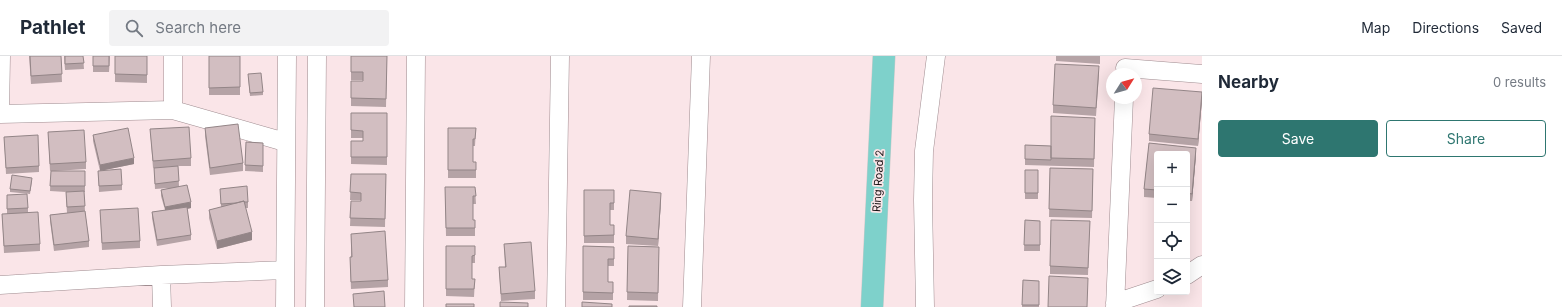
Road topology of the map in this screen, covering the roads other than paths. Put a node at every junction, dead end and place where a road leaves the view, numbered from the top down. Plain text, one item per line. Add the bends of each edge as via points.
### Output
1 (1, 56) edge
2 (172, 56) edge
3 (286, 56) edge
4 (317, 56) edge
5 (416, 56) edge
6 (560, 56) edge
7 (701, 56) edge
8 (884, 56) edge
9 (936, 56) edge
10 (1125, 66) edge
11 (1202, 74) edge
12 (1124, 104) edge
13 (173, 110) junction
14 (0, 114) edge
15 (285, 142) junction
16 (1202, 265) edge
17 (285, 270) junction
18 (1190, 273) edge
19 (161, 275) junction
20 (0, 285) edge
21 (1154, 290) edge
22 (1115, 305) edge
23 (162, 307) edge
24 (285, 307) edge
25 (315, 307) edge
26 (414, 307) edge
27 (556, 307) edge
28 (692, 307) edge
29 (872, 307) edge
30 (925, 307) edge

1 - 14 street
2 - 13 street
3 - 15 street
4 - 25 street
5 - 26 street
6 - 27 street
7 - 28 street
8 - 29 main road, Ring Road 2
9 - 30 street via 924,150
10 - 11 street
12 - 22 street
13 - 14 street
13 - 15 street
15 - 17 street
16 - 18 street
17 - 19 street
17 - 24 street
19 - 20 street
19 - 23 street
21 - 22 street

